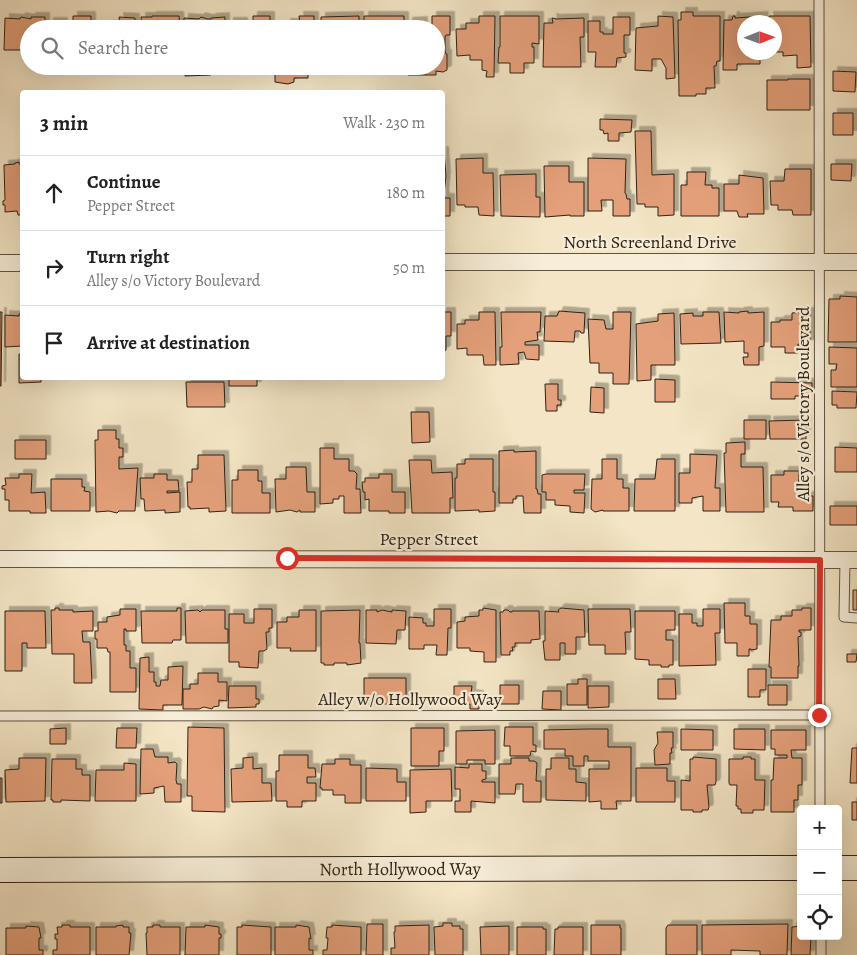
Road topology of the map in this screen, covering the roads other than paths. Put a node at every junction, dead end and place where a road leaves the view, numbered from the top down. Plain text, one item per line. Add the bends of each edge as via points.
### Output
1 (819, 0) edge
2 (445, 262) edge
3 (819, 262) junction
4 (857, 262) edge
5 (0, 263) edge
6 (20, 263) edge
7 (0, 559) edge
8 (820, 560) junction
9 (851, 560) edge
10 (857, 618) edge
11 (819, 715) junction
12 (0, 716) edge
13 (820, 805) edge
14 (797, 868) edge
15 (842, 868) edge
16 (857, 868) edge
17 (0, 870) edge
18 (821, 940) edge
19 (821, 955) edge

1 - 3 lane, Alley s/o Victory Boulevard
2 - 3 street, North Screenland Drive
3 - 4 street, North Screenland Drive
3 - 8 lane, Alley s/o Victory Boulevard
5 - 6 street
7 - 8 street, Pepper Street
8 - 9 street, Pepper Street
8 - 11 lane, Alley s/o Victory Boulevard
9 - 10 lane via 844,617
11 - 12 lane, Alley w/o Hollywood Way
11 - 13 lane, Alley s/o Victory Boulevard
14 - 17 main road, North Hollywood Way
15 - 16 main road
18 - 19 lane

